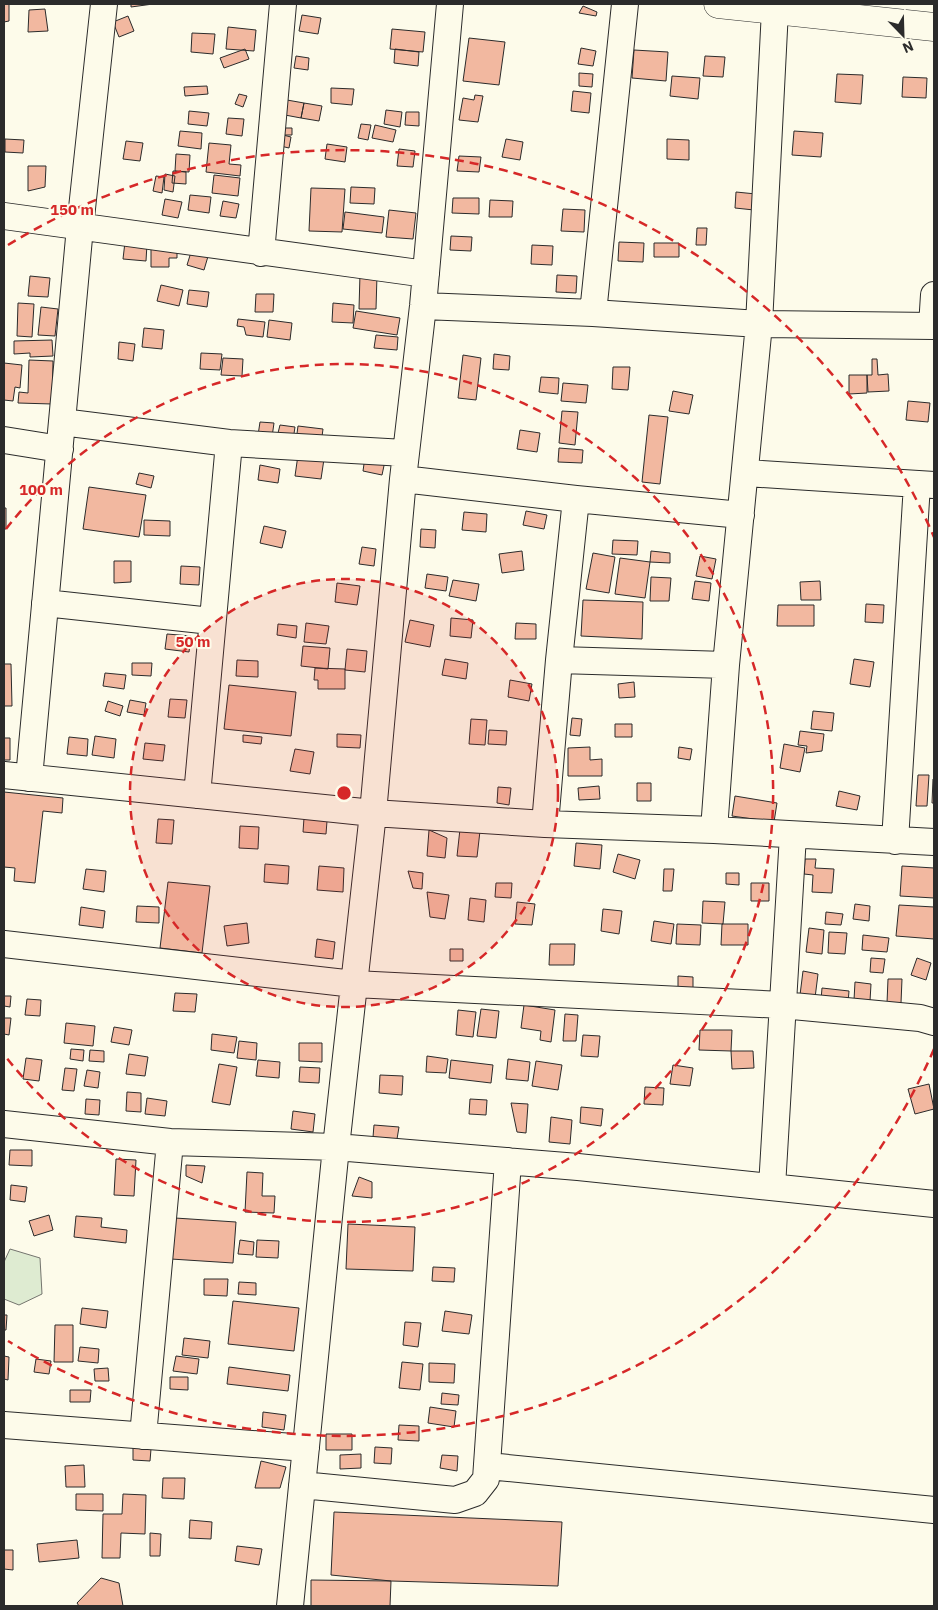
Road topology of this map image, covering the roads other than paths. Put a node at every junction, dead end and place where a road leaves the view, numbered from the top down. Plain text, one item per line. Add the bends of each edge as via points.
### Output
1 (104, 4) edge
2 (284, 4) edge
3 (450, 4) edge
4 (625, 4) edge
5 (718, 4) edge
6 (776, 10) junction
7 (934, 26) edge
8 (4, 216) edge
9 (80, 227) junction
10 (261, 253) junction
11 (426, 274) junction
12 (934, 295) edge
13 (423, 306) junction
14 (593, 313) junction
15 (759, 324) junction
16 (933, 326) edge
17 (62, 422) junction
18 (4, 440) edge
19 (229, 443) junction
20 (60, 449) junction
21 (404, 466) junction
22 (746, 473) junction
23 (926, 484) edge
24 (576, 499) junction
25 (741, 515) junction
26 (45, 603) junction
27 (211, 621) junction
28 (558, 660) junction
29 (726, 665) junction
30 (4, 775) edge
31 (29, 778) junction
32 (197, 795) junction
33 (373, 812) junction
34 (545, 824) junction
35 (714, 830) junction
36 (794, 834) junction
37 (895, 841) junction
38 (934, 842) edge
39 (4, 944) edge
40 (354, 984) junction
41 (782, 1005) junction
42 (934, 1022) edge
43 (4, 1124) edge
44 (170, 1142) junction
45 (336, 1147) junction
46 (508, 1161) junction
47 (772, 1187) junction
48 (934, 1204) edge
49 (4, 1425) edge
50 (143, 1436) junction
51 (306, 1448) junction
52 (488, 1466) junction
53 (302, 1484) junction
54 (934, 1510) edge
55 (290, 1606) edge

1 - 9 street
2 - 10 street
3 - 11 street
4 - 14 street
5 - 6 street
6 - 7 street
6 - 15 street
8 - 9 street
9 - 10 street
9 - 17 street
10 - 11 street
11 - 13 street
12 - 16 street
13 - 14 street
13 - 21 street
14 - 15 street
15 - 16 street
15 - 22 street
17 - 19 street
17 - 20 street
18 - 20 street
19 - 21 street
19 - 27 street
20 - 26 street
21 - 24 street
21 - 33 street
22 - 23 street
22 - 25 street
23 - 37 street
24 - 25 street
24 - 28 street
25 - 29 street
26 - 27 street
26 - 31 street
27 - 32 street
28 - 29 street
28 - 34 street
29 - 35 street
30 - 31 street
31 - 32 street
32 - 33 street
33 - 34 street
33 - 40 street
34 - 35 street
35 - 36 street
36 - 37 street
36 - 41 street
37 - 38 street
39 - 40 street
40 - 41 street
40 - 45 street
41 - 42 street
41 - 47 street
43 - 44 street
44 - 45 street
44 - 50 street
45 - 46 street
45 - 51 street
46 - 47 street
46 - 52 street
47 - 48 street
49 - 50 street
50 - 51 street
51 - 53 street
52 - 53 street via 486,1479 475,1493 455,1500
52 - 54 street
53 - 55 street

